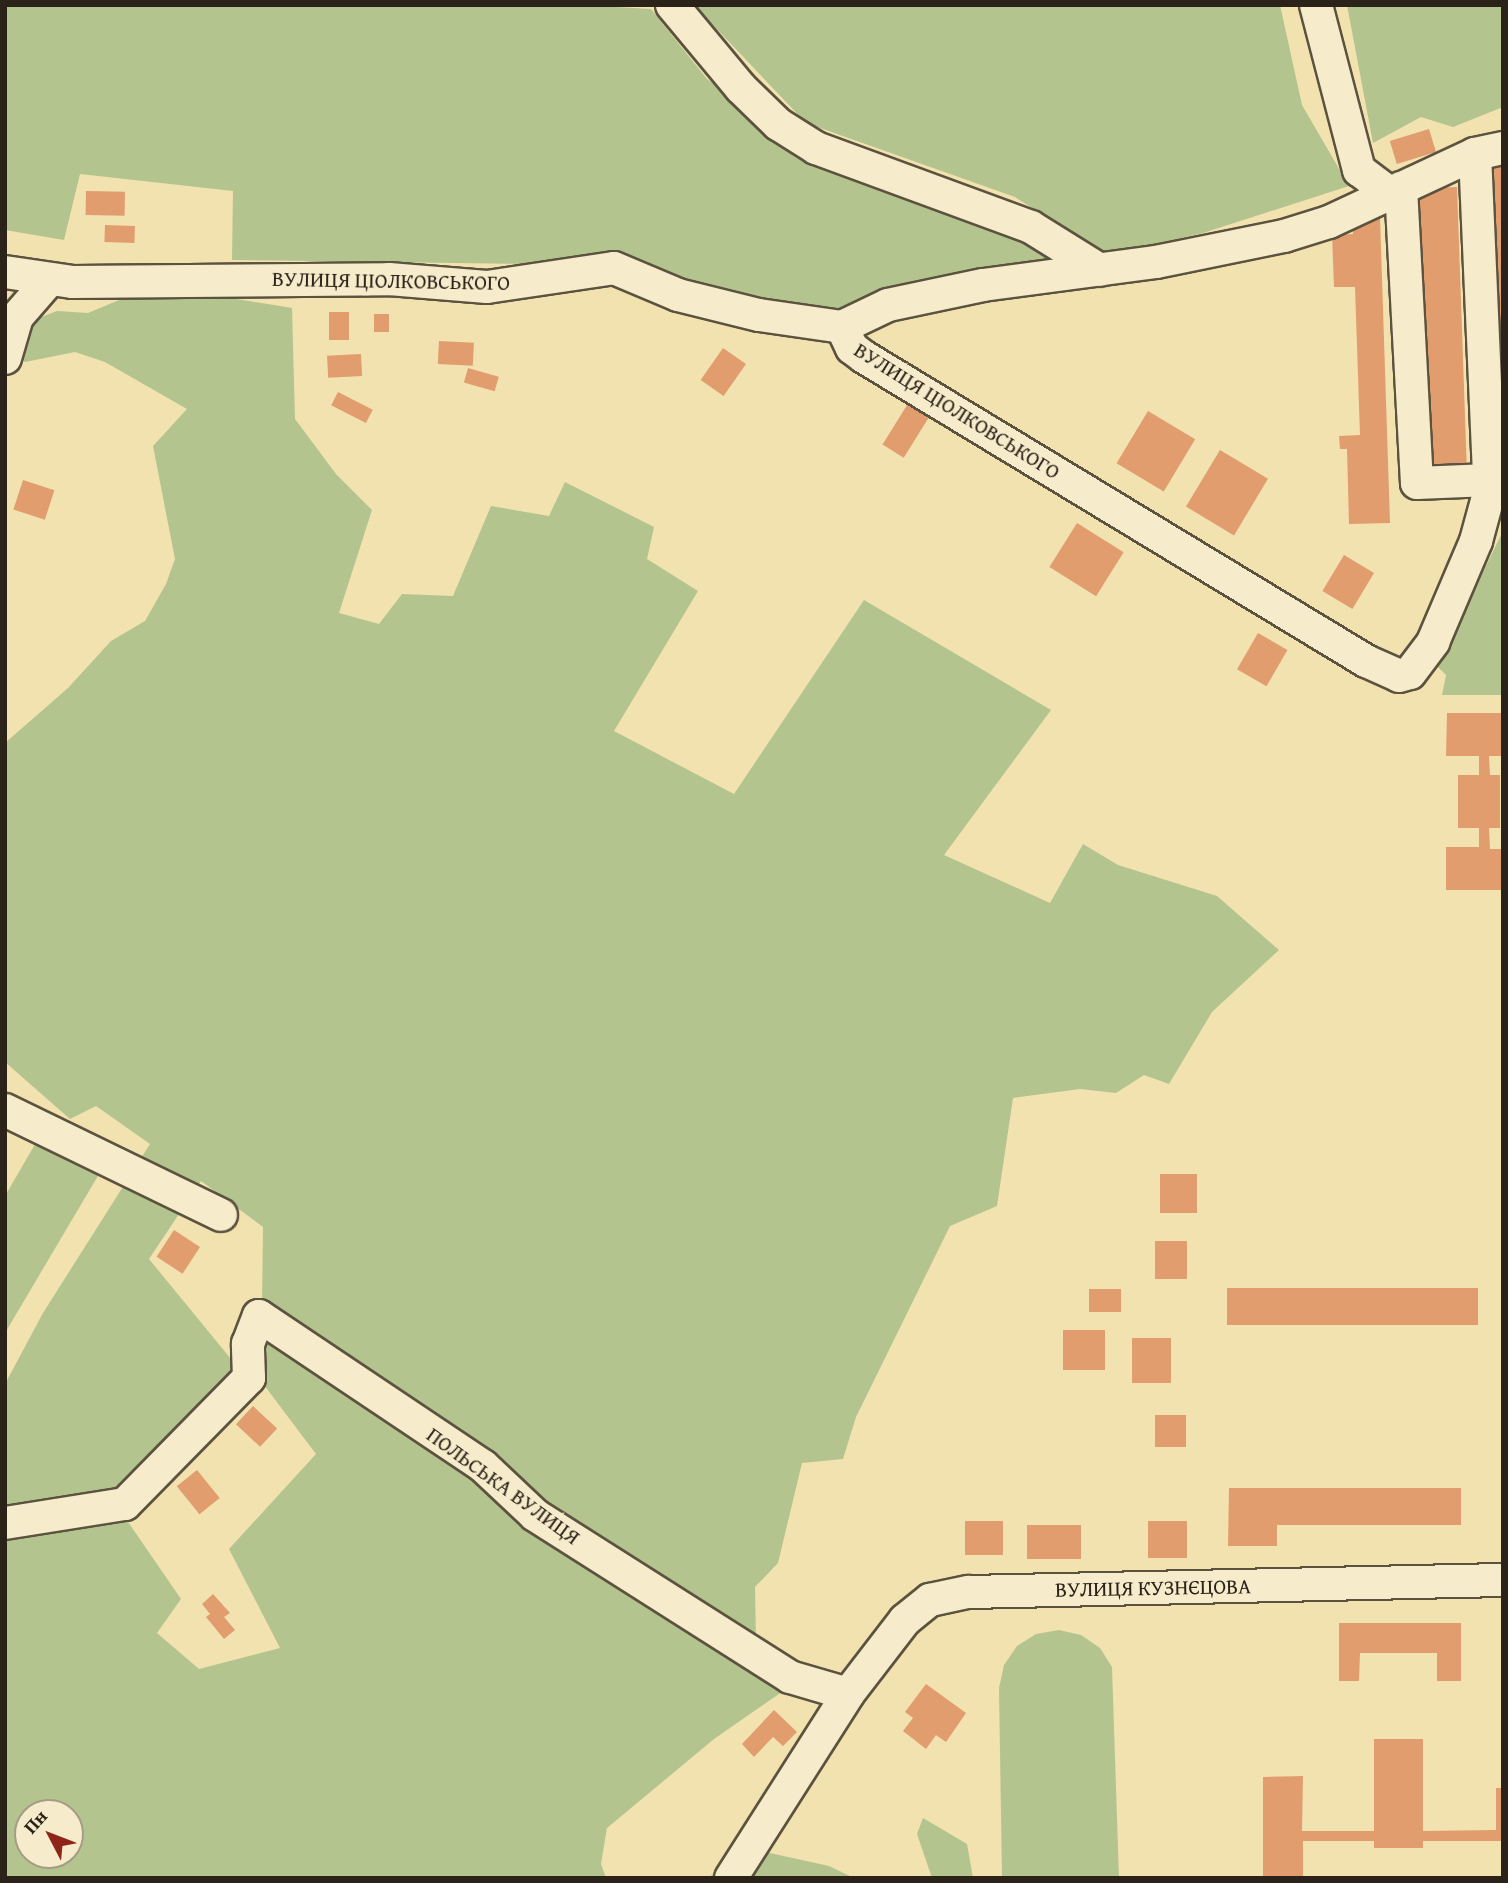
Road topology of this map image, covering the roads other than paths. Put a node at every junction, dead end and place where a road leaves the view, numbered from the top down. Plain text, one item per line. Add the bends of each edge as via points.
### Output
1 (672, 5) edge
2 (1316, 5) edge
3 (1489, 151) edge
4 (1395, 191) junction
5 (1100, 270) junction
6 (5, 272) edge
7 (50, 279) junction
8 (842, 327) junction
9 (5, 358) edge
10 (1495, 485) edge
11 (5, 1110) edge
12 (221, 1215) dead end
13 (5, 1523) edge
14 (1503, 1580) edge
15 (848, 1694) junction
16 (731, 1878) edge

1 - 5 street via 741,88 778,124 816,148 1031,227
2 - 4 street via 1359,170
3 - 4 street
3 - 10 street
4 - 5 street via 1329,222 1284,236
4 - 10 street via 1417,483
5 - 8 street via 983,285 888,305 852,318
6 - 7 street, ВУЛИЦЯ ЦІОЛКОВСЬКОГО
7 - 8 street, ВУЛИЦЯ ЦІОЛКОВСЬКОГО via 389,279 487,286 614,268 678,295 759,316
7 - 9 street via 17,317
8 - 10 street, ВУЛИЦЯ ЦІОЛКОВСЬКОГО via 852,348 864,357 1387,674 1410,673 1433,642
11 - 12 street
13 - 15 street, ПОЛЬСЬКА ВУЛИЦЯ via 125,1504 249,1378 248,1343 259,1316 483,1466 535,1515 790,1677
14 - 15 street, ВУЛИЦЯ КУЗНЄЦОВА via 969,1592 930,1600 905,1620
15 - 16 street

